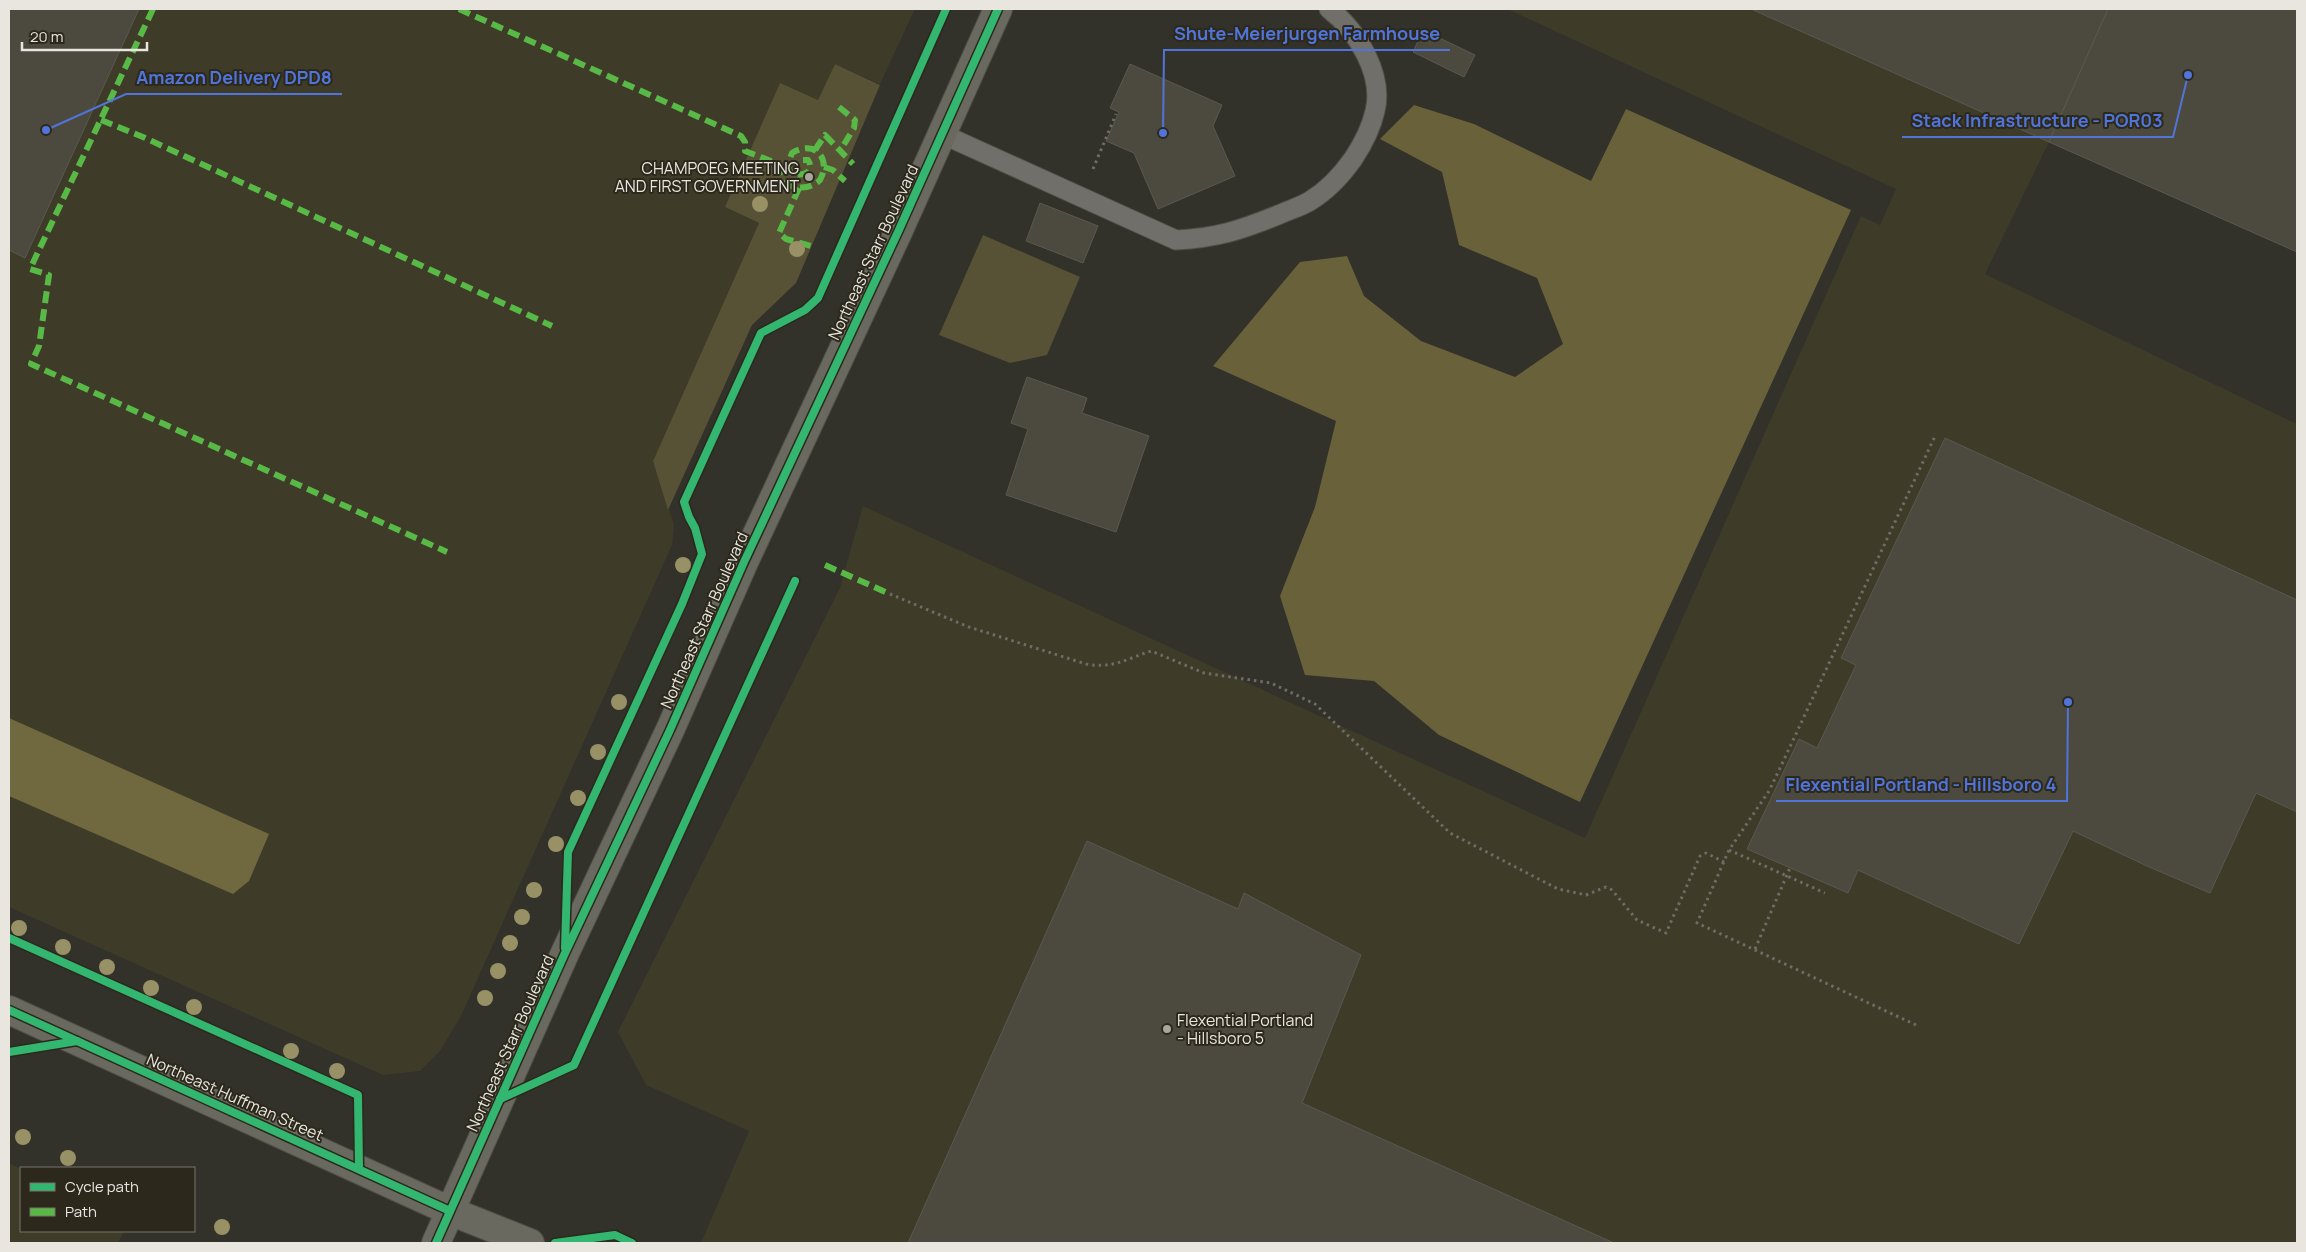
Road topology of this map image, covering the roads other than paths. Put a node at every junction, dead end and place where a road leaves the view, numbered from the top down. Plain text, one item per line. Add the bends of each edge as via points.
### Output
1 (998, 9) edge
2 (1329, 9) edge
3 (942, 134) junction
4 (9, 1010) edge
5 (450, 1211) junction
6 (436, 1243) edge
7 (530, 1243) edge

1 - 3 street, Northeast Starr Boulevard
2 - 3 lane via 1340,17 1362,46 1375,77 1376,109 1366,140 1331,186 1309,202 1238,232 1176,240
3 - 5 street, Northeast Starr Boulevard via 744,562 693,681 565,953
4 - 5 street, Northeast Huffman Street
5 - 6 street, Northeast Starr Boulevard
5 - 7 street, Northeast Huffman Street

